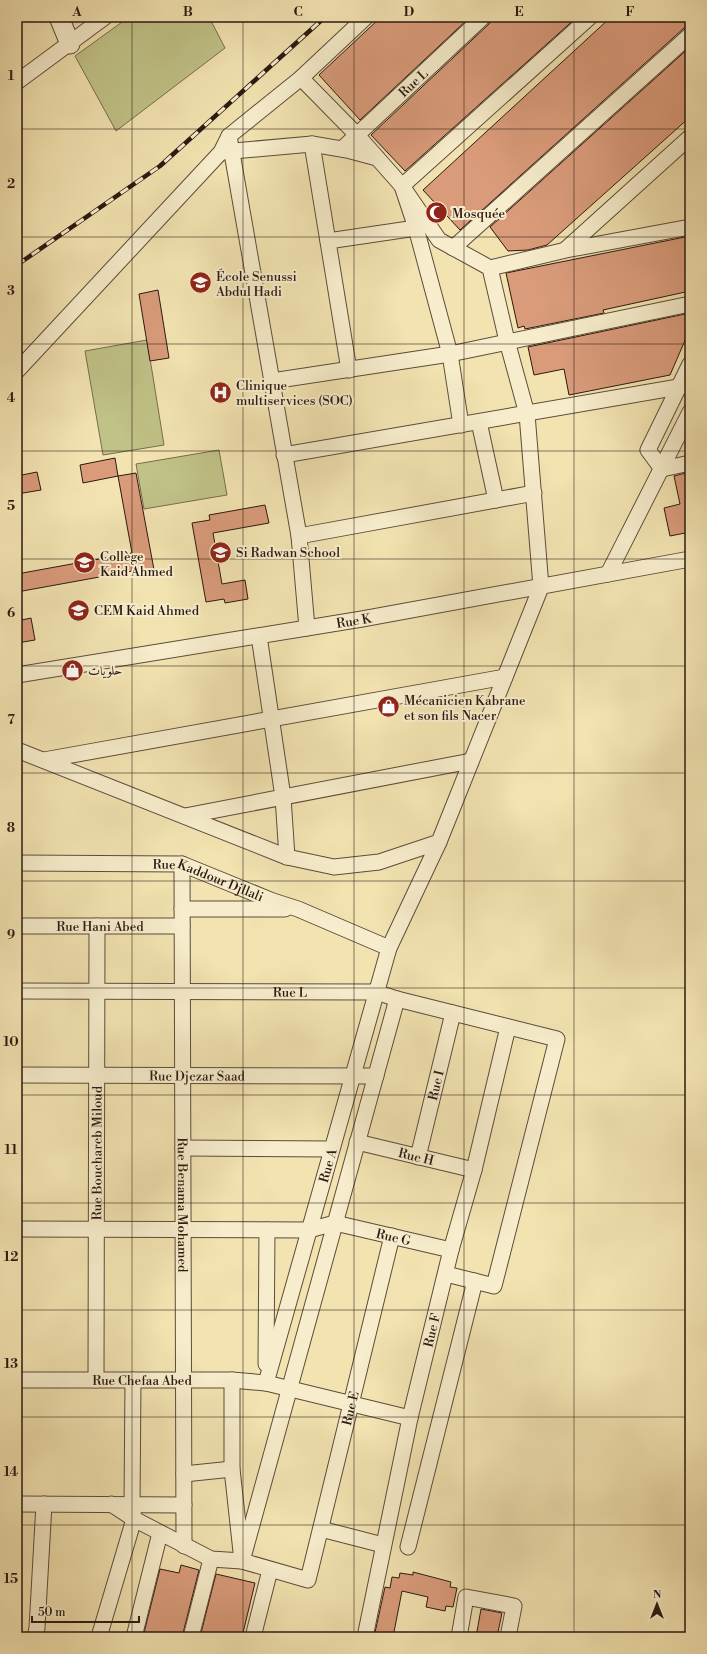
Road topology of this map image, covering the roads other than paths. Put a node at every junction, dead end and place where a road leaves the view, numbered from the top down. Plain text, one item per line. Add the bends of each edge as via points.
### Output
1 (59, 17) edge
2 (105, 17) edge
3 (366, 17) edge
4 (483, 17) edge
5 (590, 17) edge
6 (690, 35) edge
7 (70, 44) junction
8 (301, 78) junction
9 (17, 82) edge
10 (357, 135) junction
11 (690, 137) edge
12 (312, 144) junction
13 (227, 146) junction
14 (342, 149) junction
15 (378, 158) junction
16 (402, 186) junction
17 (690, 227) edge
18 (416, 228) junction
19 (328, 241) junction
20 (453, 248) junction
21 (566, 250) junction
22 (490, 268) junction
23 (690, 304) edge
24 (507, 341) junction
25 (450, 354) junction
26 (690, 364) edge
27 (349, 370) junction
28 (17, 371) edge
29 (272, 381) junction
30 (684, 386) edge
31 (690, 412) edge
32 (527, 414) junction
33 (479, 422) junction
34 (461, 425) junction
35 (284, 455) junction
36 (690, 463) edge
37 (662, 469) junction
38 (534, 493) junction
39 (496, 500) junction
40 (298, 536) junction
41 (690, 559) edge
42 (608, 574) junction
43 (541, 586) junction
44 (308, 628) junction
45 (259, 636) junction
46 (17, 675) edge
47 (505, 677) junction
48 (270, 719) junction
49 (17, 750) edge
50 (44, 760) junction
51 (472, 761) junction
52 (283, 797) junction
53 (185, 816) junction
54 (439, 842) junction
55 (287, 857) junction
56 (17, 863) edge
57 (182, 864) junction
58 (182, 909) junction
59 (298, 909) junction
60 (17, 926) edge
61 (97, 926) junction
62 (182, 926) junction
63 (389, 948) junction
64 (17, 991) edge
65 (97, 991) junction
66 (183, 991) junction
67 (376, 992) junction
68 (397, 999) junction
69 (453, 1013) junction
70 (508, 1027) junction
71 (17, 1075) edge
72 (97, 1075) junction
73 (183, 1075) junction
74 (353, 1076) junction
75 (376, 1076) junction
76 (332, 1147) junction
77 (356, 1147) junction
78 (183, 1148) junction
79 (418, 1157) junction
80 (474, 1170) junction
81 (335, 1223) junction
82 (17, 1229) edge
83 (96, 1229) junction
84 (183, 1229) junction
85 (267, 1230) junction
86 (309, 1230) junction
87 (392, 1236) junction
88 (451, 1250) junction
89 (446, 1274) junction
90 (475, 1281) junction
91 (17, 1380) edge
92 (96, 1380) junction
93 (133, 1380) junction
94 (183, 1380) junction
95 (232, 1380) junction
96 (266, 1383) junction
97 (289, 1389) junction
98 (351, 1404) junction
99 (410, 1418) junction
100 (232, 1469) junction
101 (184, 1474) junction
102 (17, 1504) edge
103 (44, 1504) junction
104 (184, 1505) junction
105 (133, 1512) junction
106 (321, 1529) junction
107 (160, 1533) junction
108 (383, 1545) junction
109 (184, 1546) junction
110 (408, 1547) dead end
111 (211, 1559) junction
112 (242, 1561) junction
113 (270, 1570) junction
114 (35, 1637) edge
115 (99, 1637) edge
116 (134, 1637) edge
117 (191, 1637) edge
118 (253, 1637) edge
119 (365, 1637) edge
120 (459, 1637) edge
121 (508, 1637) edge

1 - 7 street
2 - 7 street
3 - 8 street
4 - 10 street, Rue L
5 - 16 street
6 - 20 street
7 - 9 street
8 - 10 street
8 - 13 street
10 - 14 street, Rue L
10 - 15 street
11 - 21 street
12 - 13 street
12 - 14 street
12 - 19 street
13 - 28 street
13 - 29 street
14 - 15 street
15 - 16 street
16 - 18 street
16 - 20 street via 439,240
17 - 21 street
18 - 19 street
18 - 25 street
19 - 27 street
20 - 22 street
21 - 22 street
22 - 24 street
23 - 24 street
24 - 25 street
24 - 32 street
25 - 27 street
25 - 34 street
26 - 30 street
27 - 29 street
29 - 35 street
30 - 32 street
30 - 37 street via 648,450
31 - 37 street
32 - 33 street
32 - 38 street
33 - 34 street
33 - 39 street
34 - 35 street
35 - 40 street
36 - 37 street
37 - 42 street
38 - 39 street
38 - 43 street
39 - 40 street
40 - 44 street
41 - 42 street, Rue K
42 - 43 street, Rue K
43 - 44 street, Rue K
43 - 47 street, Rue A
44 - 45 street, Rue K
45 - 46 street, Rue K
45 - 48 street
47 - 48 street
47 - 51 street, Rue A
48 - 50 street
48 - 52 street
49 - 50 street
50 - 53 street
51 - 52 street
51 - 54 street, Rue A
52 - 53 street
52 - 55 street
53 - 55 street
54 - 55 street via 379,862 334,867
54 - 63 street, Rue A
56 - 57 street, Rue Kaddour Djllali
57 - 58 street, Rue Benama Mohamed
57 - 59 street, Rue Kaddour Djllali
58 - 59 street
58 - 62 street, Rue Benama Mohamed
59 - 63 street, Rue Kaddour Djllali
60 - 61 street, Rue Hani Abed
61 - 62 street, Rue Hani Abed
61 - 65 street, Rue Bouchareb Miloud
62 - 66 street, Rue Benama Mohamed
63 - 67 street, Rue A
64 - 65 street, Rue L
65 - 66 street, Rue L
65 - 72 street, Rue Bouchareb Miloud
66 - 67 street, Rue L
66 - 73 street, Rue Benama Mohamed
67 - 68 street, Rue L
67 - 74 street, Rue A
68 - 69 street, Rue L
68 - 75 street
69 - 70 street, Rue L
69 - 79 street, Rue I
70 - 80 street, Rue F
70 - 90 street, Rue L via 557,1039 494,1286
71 - 72 street, Rue Djezar Saad
72 - 73 street, Rue Djezar Saad
72 - 83 street, Rue Bouchareb Miloud
73 - 74 street, Rue Djezar Saad
73 - 78 street, Rue Benama Mohamed
74 - 75 street, Rue Djezar Saad
74 - 76 street, Rue A
75 - 77 street
76 - 77 street, Rue H
76 - 78 street, Rue H
76 - 86 street, Rue A
77 - 79 street, Rue H
77 - 81 street
78 - 84 street, Rue Benama Mohamed
79 - 80 street, Rue H
80 - 88 street, Rue F
81 - 86 street
81 - 87 street, Rue G
81 - 97 street
82 - 83 street
83 - 84 street
83 - 92 street, Rue Bouchareb Miloud
84 - 85 street
84 - 94 street, Rue Benama Mohamed
85 - 86 street
85 - 96 street
86 - 96 street, Rue A
87 - 88 street, Rue G
87 - 98 street, Rue E
88 - 89 street, Rue F
89 - 90 street
89 - 99 street, Rue F
90 - 110 street
91 - 92 street, Rue Chefaa Abed
92 - 93 street, Rue Chefaa Abed
93 - 94 street, Rue Chefaa Abed
93 - 105 street
94 - 95 street, Rue Chefaa Abed
94 - 101 street, Rue Benama Mohamed
95 - 96 street, Rue Chefaa Abed
95 - 100 street
96 - 97 street, Rue Chefaa Abed
97 - 98 street, Rue Chefaa Abed
97 - 112 street
98 - 99 street, Rue Chefaa Abed
98 - 106 street, Rue E
99 - 108 street, Rue F
100 - 101 street
100 - 112 street
101 - 104 street, Rue Benama Mohamed
102 - 103 street
103 - 105 street via 111,1504
103 - 114 street
104 - 105 street
104 - 109 street, Rue Benama Mohamed
105 - 107 street
105 - 115 street
106 - 108 street
106 - 113 street, Rue E via 308,1580
107 - 109 street
107 - 116 street
108 - 119 street, Rue F
109 - 111 street
111 - 112 street
111 - 117 street
112 - 113 street
113 - 118 street
120 - 121 street via 466,1597 514,1606

